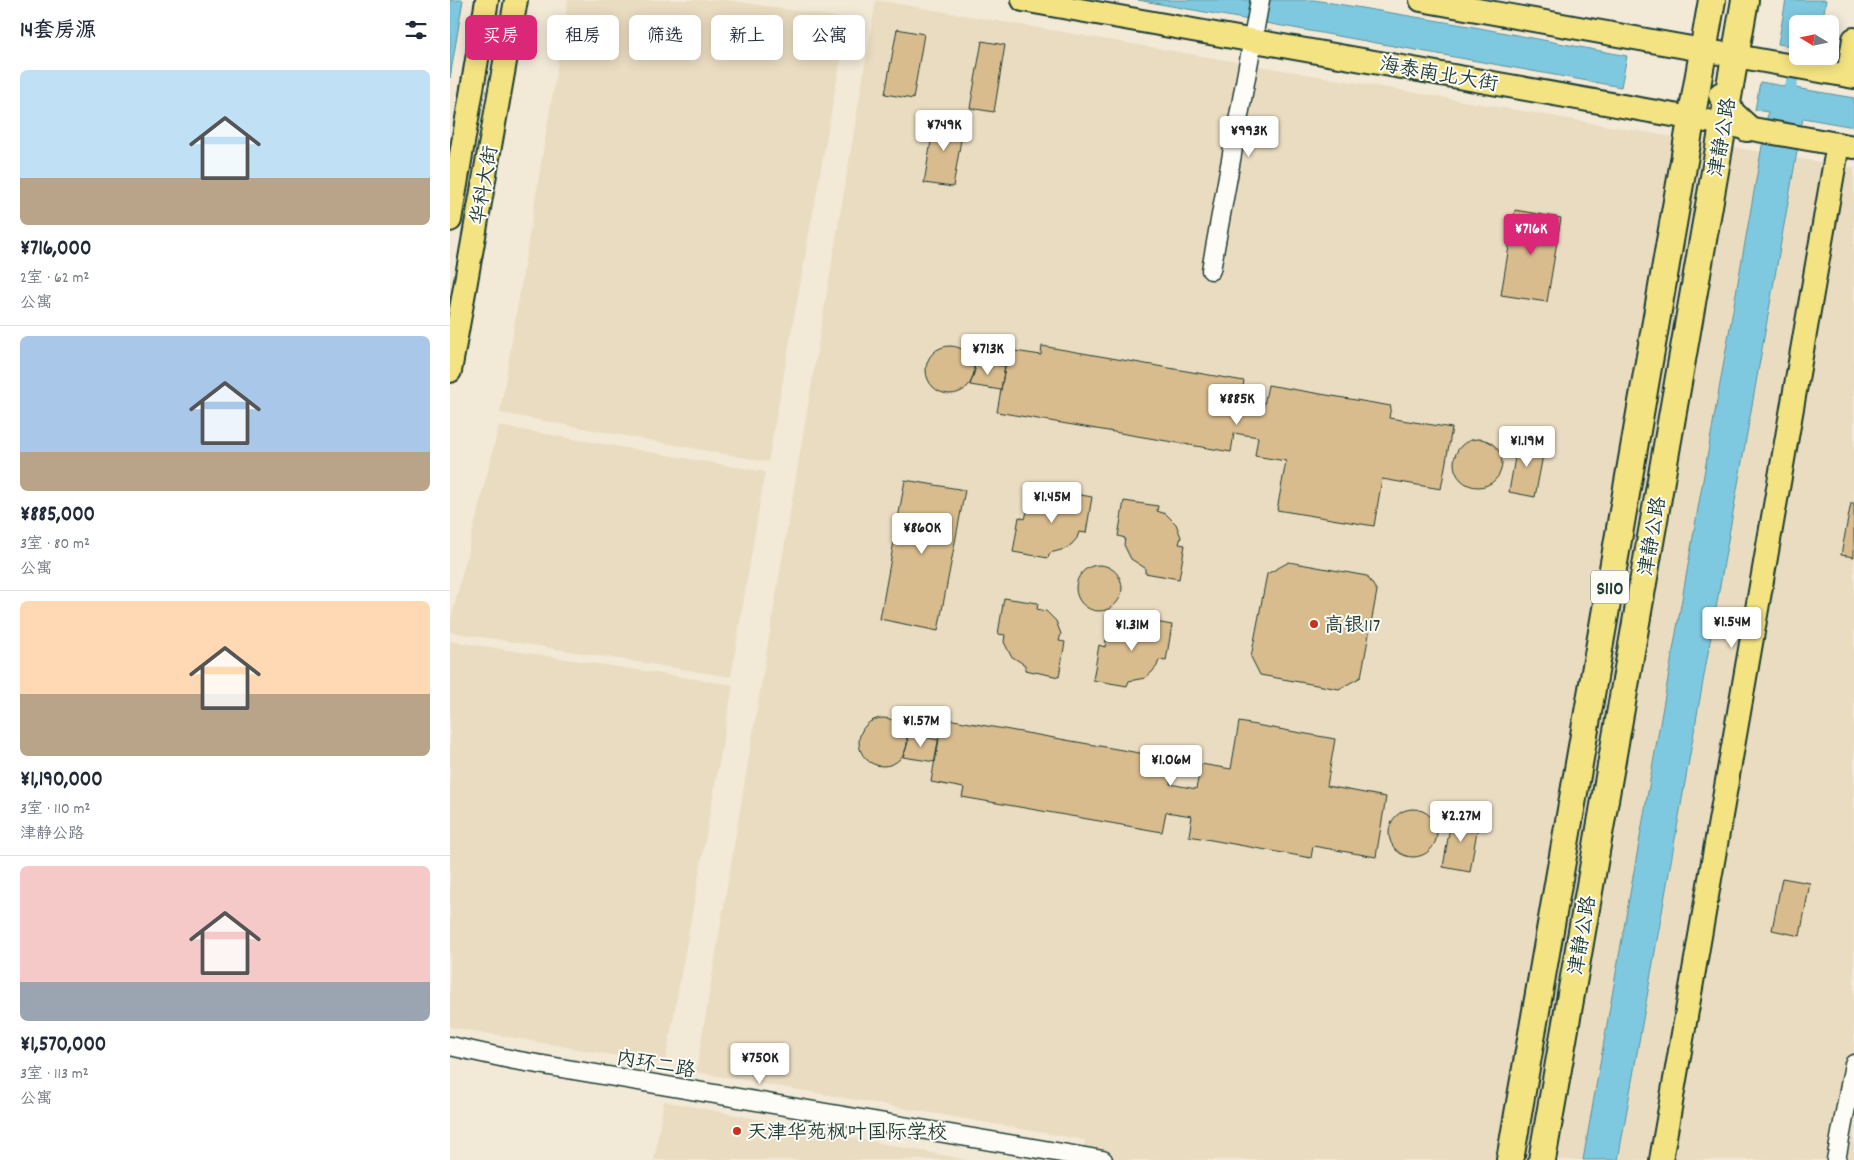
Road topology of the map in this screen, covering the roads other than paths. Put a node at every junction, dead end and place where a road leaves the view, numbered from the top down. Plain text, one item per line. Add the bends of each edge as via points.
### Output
1 (487, 0) edge
2 (516, 0) edge
3 (1023, 0) edge
4 (1260, 0) edge
5 (1421, 0) edge
6 (1711, 7) edge
7 (1743, 10) edge
8 (1255, 34) junction
9 (1854, 39) edge
10 (1727, 54) junction
11 (1851, 77) edge
12 (1692, 119) junction
13 (1733, 119) junction
14 (1846, 146) edge
15 (450, 220) edge
16 (1211, 270) dead end
17 (450, 371) edge
18 (450, 1046) edge
19 (1854, 1064) edge
20 (1063, 1157) edge
21 (1103, 1160) edge
22 (1510, 1160) edge
23 (1542, 1160) edge
24 (1661, 1160) edge
25 (1836, 1160) edge

1 - 15 main road, 华科大街
2 - 17 main road, 华科大街
3 - 8 main road, 海泰南北大街
4 - 8 street
5 - 10 main road
6 - 10 highway, 津静公路 / S110
7 - 10 highway, 津静公路 / S110
8 - 12 main road, 海泰南北大街
8 - 16 street
9 - 11 main road
10 - 11 main road
10 - 12 highway, 津静公路 / S110
10 - 13 highway, 津静公路 / S110
12 - 13 main road, 海泰南北大街
12 - 22 highway, 津静公路 / S110
13 - 14 main road, 海泰南北大街
13 - 23 highway, 津静公路 / S110
14 - 24 main road
18 - 20 street, 内环二路
19 - 25 street
20 - 21 street, 内环二路

